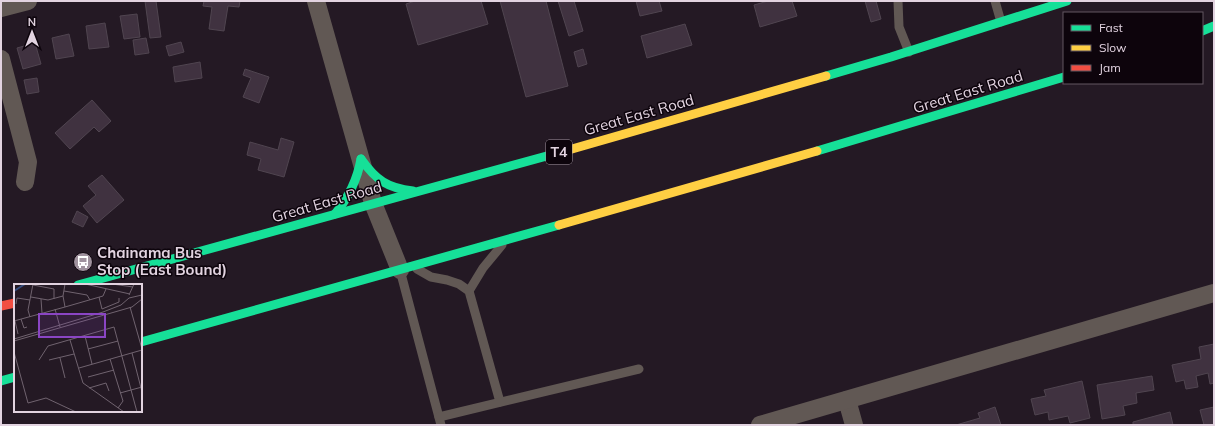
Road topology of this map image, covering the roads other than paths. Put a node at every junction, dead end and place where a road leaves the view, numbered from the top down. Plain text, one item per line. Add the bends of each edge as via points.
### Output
1 (28, 1) edge
2 (316, 1) edge
3 (898, 1) edge
4 (995, 1) edge
5 (1067, 1) edge
6 (1, 8) edge
7 (1001, 22) junction
8 (1214, 26) edge
9 (1203, 31) edge
10 (909, 52) junction
11 (1, 59) edge
12 (1063, 77) edge
13 (361, 159) junction
14 (25, 182) dead end
15 (417, 191) junction
16 (373, 203) junction
17 (335, 214) junction
18 (506, 240) junction
19 (406, 268) junction
20 (82, 284) edge
21 (469, 291) junction
22 (1214, 293) edge
23 (14, 302) edge
24 (1, 306) edge
25 (142, 342) edge
26 (639, 369) dead end
27 (14, 377) edge
28 (1, 381) edge
29 (847, 400) junction
30 (500, 402) junction
31 (440, 421) edge
32 (760, 425) edge
33 (854, 425) edge

1 - 6 street
2 - 13 street
3 - 10 lane via 899,27
4 - 7 lane
5 - 7 main road, Great East Road / T4
7 - 10 main road, Great East Road / T4
8 - 9 main road
10 - 15 main road, Great East Road / T4
11 - 14 street via 28,162
12 - 18 main road, Great East Road
13 - 15 main road via 370,174 383,184 400,190
13 - 16 street
13 - 17 main road via 354,189
15 - 16 main road, Great East Road / T4
16 - 17 main road, Great East Road / T4
16 - 19 street
17 - 20 main road, Great East Road / T4
18 - 19 main road, Great East Road
18 - 21 lane via 483,268
19 - 21 lane via 459,284
19 - 25 main road, Great East Road
19 - 31 lane
21 - 30 lane
22 - 29 street
23 - 24 main road
26 - 30 lane
27 - 28 main road
29 - 32 street
29 - 33 street
30 - 31 lane

